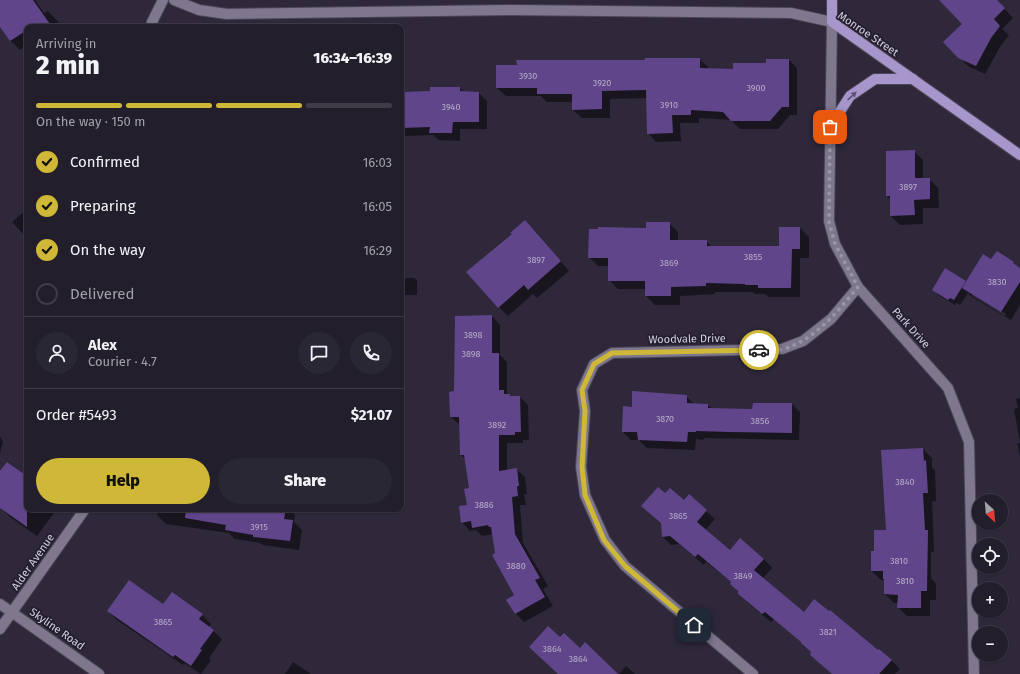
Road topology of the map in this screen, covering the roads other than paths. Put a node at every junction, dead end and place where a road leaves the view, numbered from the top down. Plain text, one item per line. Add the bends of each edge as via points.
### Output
1 (163, 0) edge
2 (174, 0) edge
3 (832, 0) edge
4 (832, 22) junction
5 (152, 24) edge
6 (913, 79) junction
7 (830, 127) junction
8 (1020, 155) edge
9 (858, 287) junction
10 (83, 512) edge
11 (0, 604) edge
12 (12, 612) junction
13 (0, 630) edge
14 (99, 674) edge
15 (753, 674) edge
16 (974, 674) edge

1 - 5 street
2 - 4 street, Monroe Street via 199,10 227,14 510,10 791,13
3 - 4 main road, Park Drive
4 - 6 main road, Monroe Street
4 - 7 street, Park Drive
7 -> 6 main road via 850,96 875,79
6 - 8 main road, Monroe Street
7 - 9 street, Park Drive via 829,222 835,244
9 - 15 street, Woodvale Drive via 831,319 803,341 782,349 612,353 594,364 582,390 585,411 582,467 585,495 604,540 625,566
9 - 16 street, Park Drive via 948,388 969,442
10 - 12 street, Alder Avenue
11 - 12 street, Skyline Road
12 - 13 street, Alder Avenue
12 - 14 street, Skyline Road

